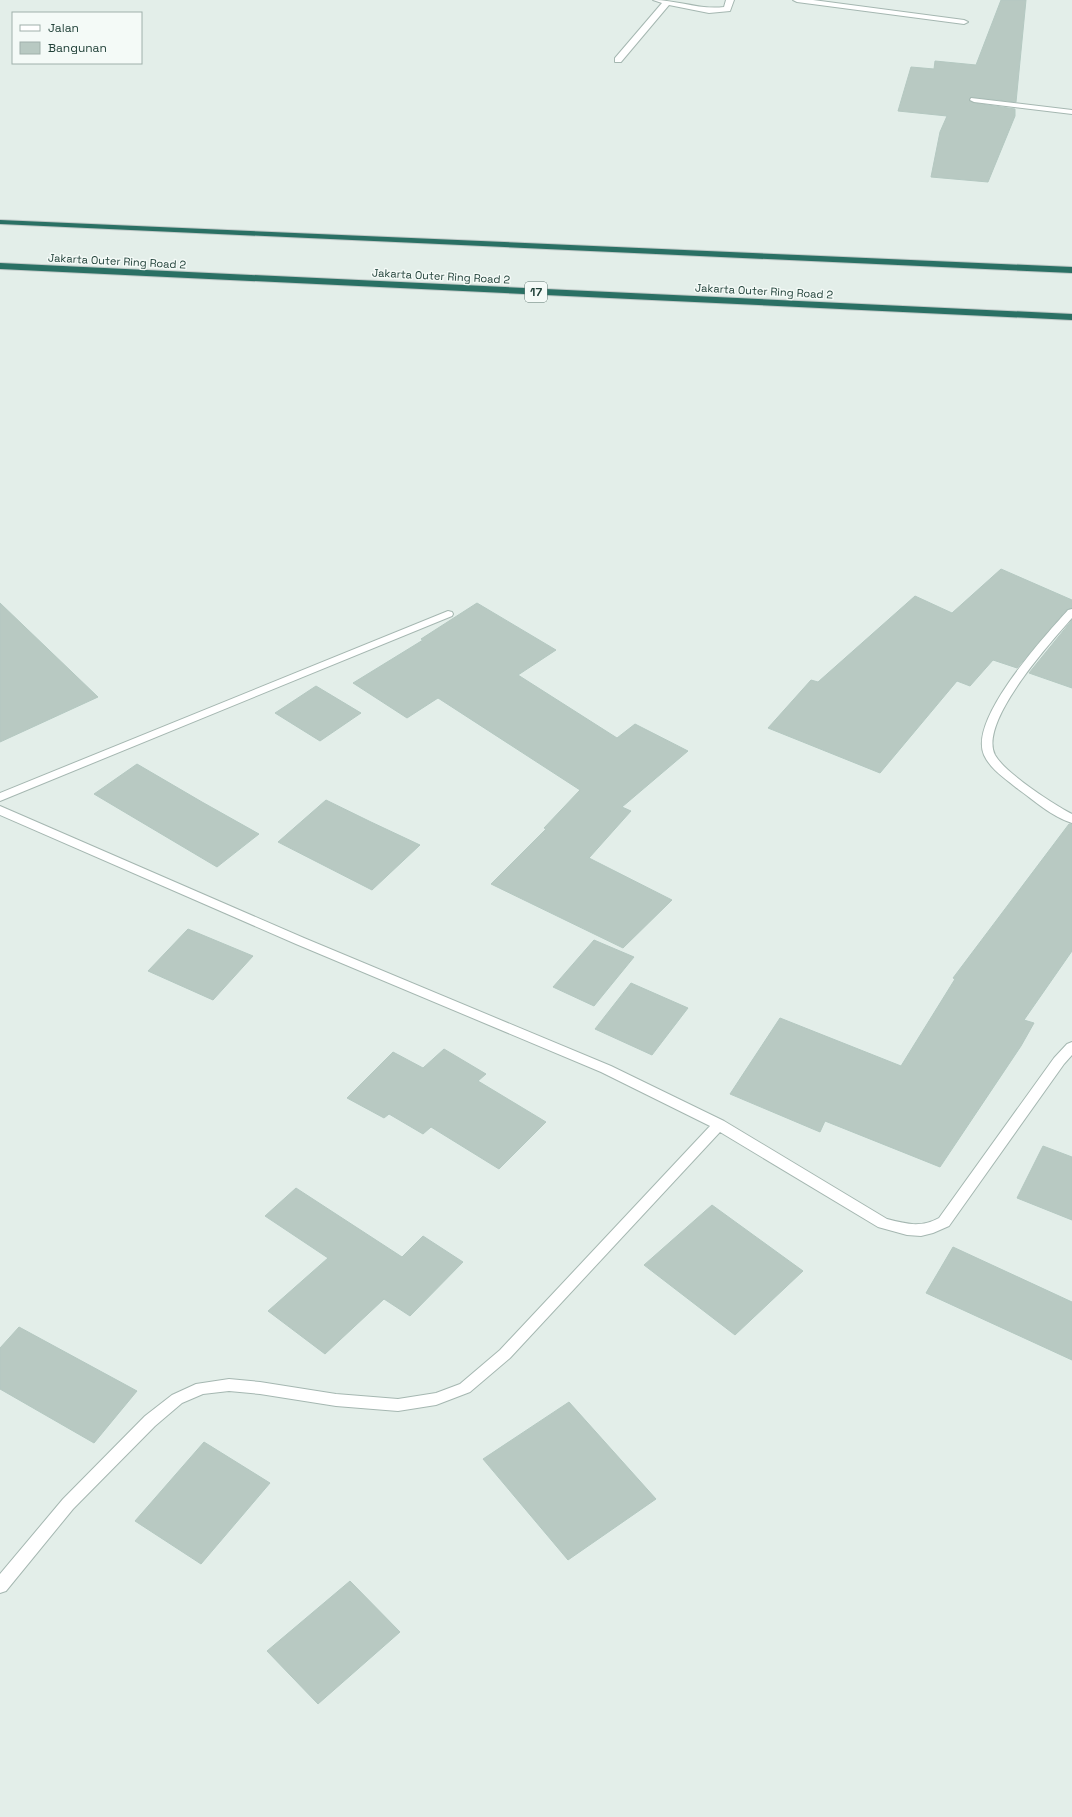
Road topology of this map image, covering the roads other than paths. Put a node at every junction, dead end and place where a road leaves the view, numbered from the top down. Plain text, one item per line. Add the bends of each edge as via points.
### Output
1 (657, 0) edge
2 (730, 0) edge
3 (797, 0) edge
4 (667, 2) junction
5 (964, 22) dead end
6 (618, 60) dead end
7 (974, 100) dead end
8 (1072, 112) edge
9 (0, 222) edge
10 (0, 266) edge
11 (1072, 270) edge
12 (1072, 317) edge
13 (1072, 612) edge
14 (448, 614) dead end
15 (0, 797) edge
16 (0, 810) edge
17 (1072, 819) edge
18 (1072, 1047) edge
19 (719, 1124) junction
20 (0, 1586) edge

1 - 4 street
2 - 4 street via 727,9 709,11
3 - 5 street
4 - 6 street
7 - 8 street
9 - 11 highway
10 - 12 highway, Jakarta Outer Ring Road 2 / 17
13 - 17 street via 1029,661 993,717 988,736 990,754 1000,769 1050,807
14 - 15 street
16 - 19 street via 300,941 606,1069
18 - 19 street via 1059,1061 944,1222 934,1229 925,1231 909,1231 883,1223
19 - 20 street via 505,1354 465,1388 436,1399 398,1405 336,1400 244,1386 201,1388 177,1399 150,1421 68,1504

